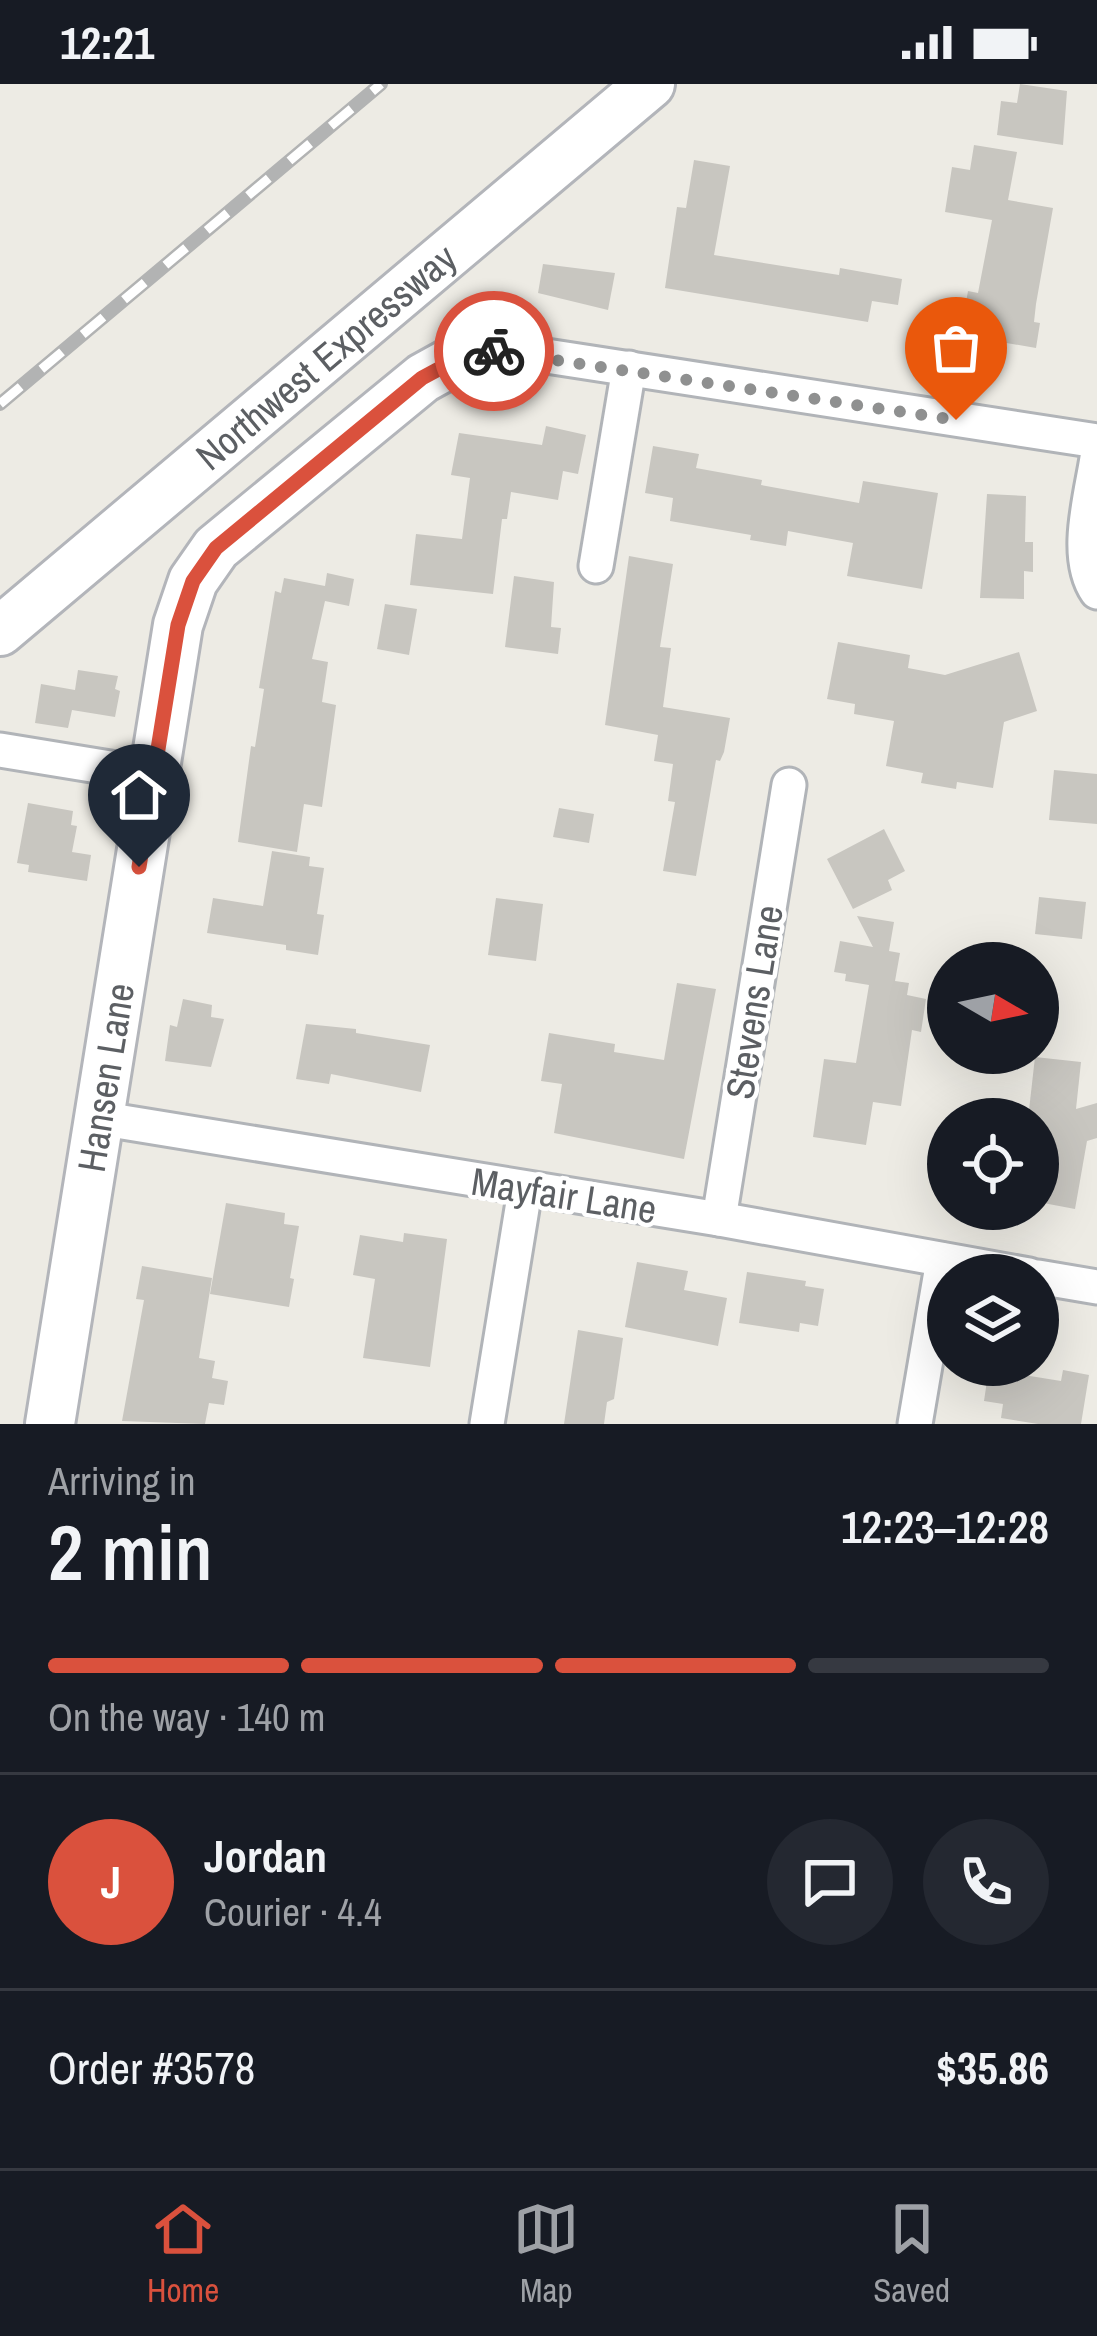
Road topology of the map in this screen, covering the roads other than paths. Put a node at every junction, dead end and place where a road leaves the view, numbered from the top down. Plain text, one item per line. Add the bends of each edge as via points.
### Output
1 (650, 84) edge
2 (461, 357) joint
3 (629, 368) junction
4 (1097, 441) edge
5 (1097, 458) edge
6 (596, 566) dead end
7 (1097, 592) edge
8 (0, 631) edge
9 (0, 750) edge
10 (153, 775) junction
11 (789, 785) dead end
12 (98, 1118) junction
13 (525, 1190) junction
14 (719, 1219) junction
15 (927, 1257) edge
16 (1059, 1280) edge
17 (1097, 1287) edge
18 (927, 1354) edge
19 (50, 1424) edge
20 (487, 1424) edge
21 (915, 1424) edge

1 - 8 street, Northwest Expressway
2 - 3 street via 490,350
2 - 10 street, Hansen Lane via 422,378 216,548 193,581 178,625
3 - 4 street
3 - 6 street
5 - 7 street via 1087,537
9 - 10 street
10 - 12 street, Hansen Lane
11 - 14 street, Stevens Lane
12 - 13 street, Mayfair Lane
12 - 19 street, Hansen Lane
13 - 14 street, Mayfair Lane
13 - 20 street
14 - 15 street, Mayfair Lane
16 - 17 street
18 - 21 street

